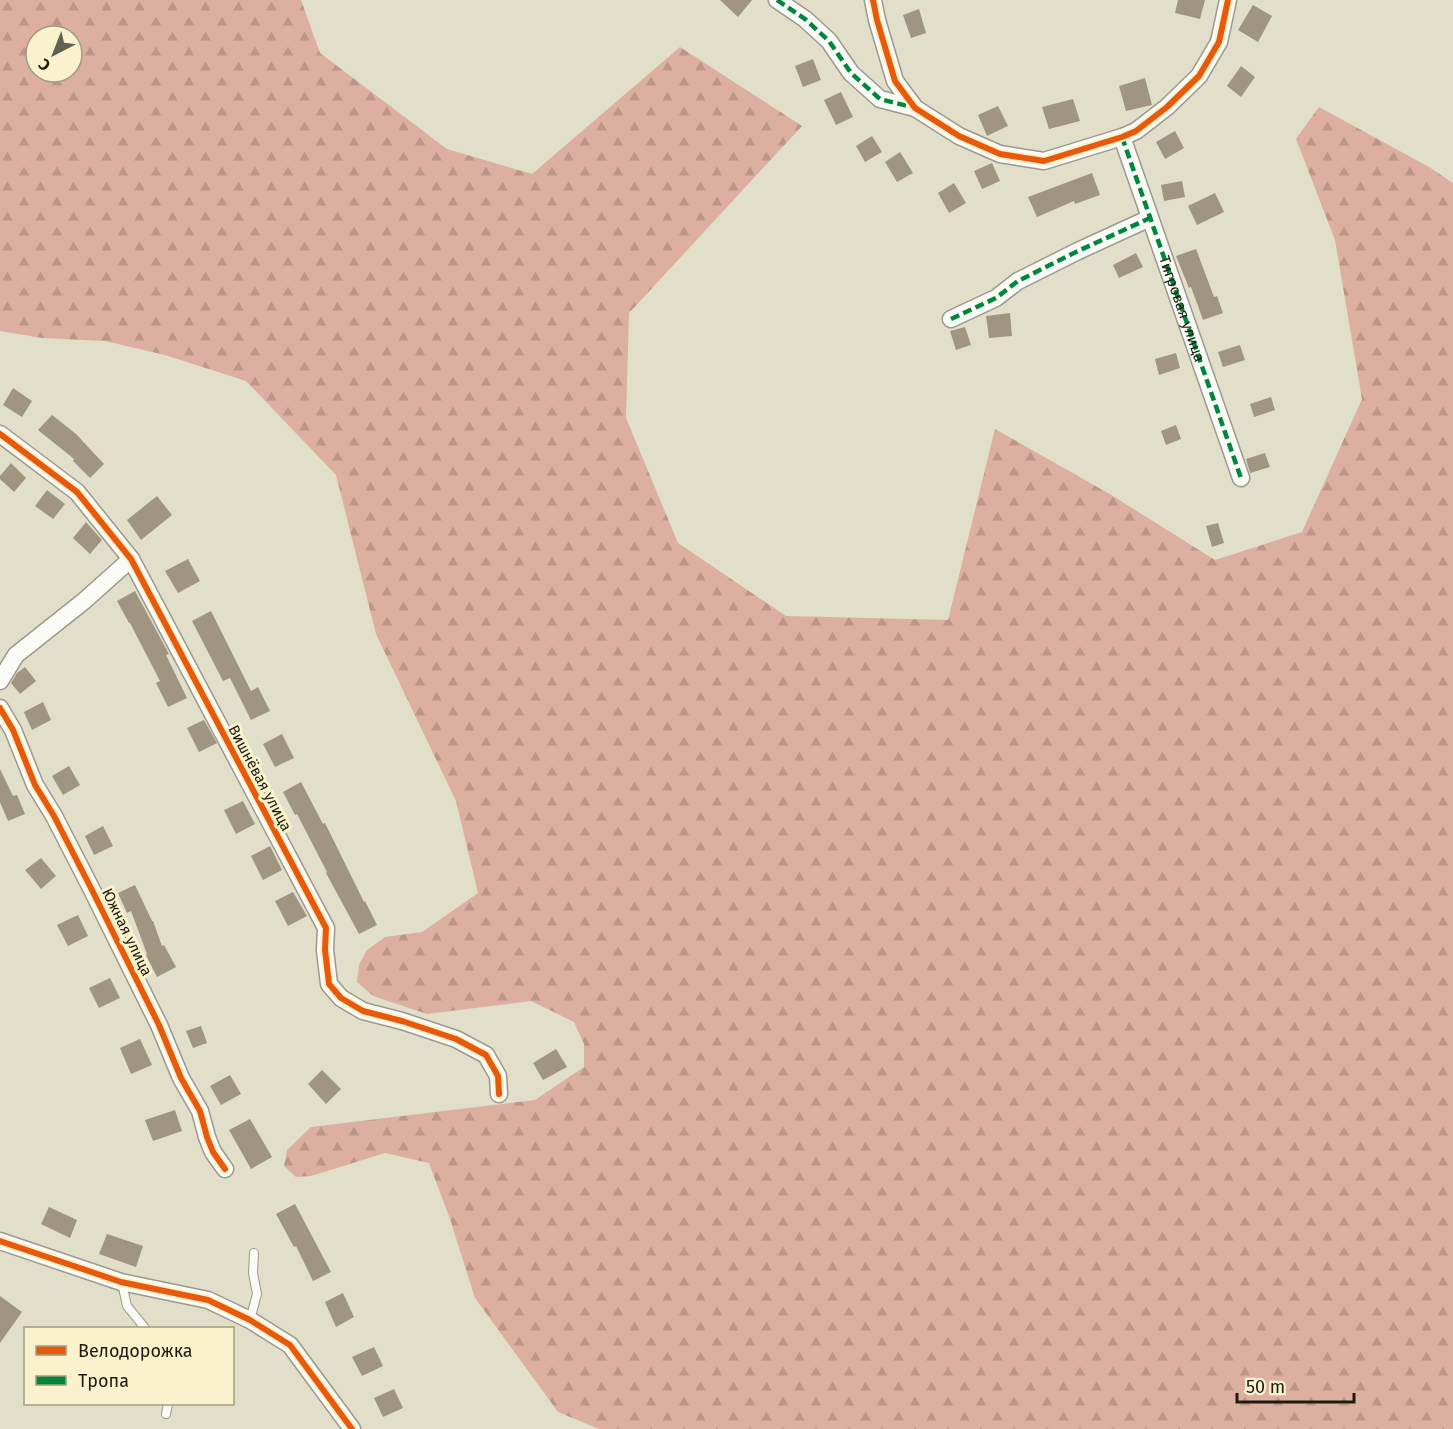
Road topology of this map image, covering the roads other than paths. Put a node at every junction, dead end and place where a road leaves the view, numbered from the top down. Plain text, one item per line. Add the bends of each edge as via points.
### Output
1 (777, 0) edge
2 (873, 0) edge
3 (1228, 0) edge
4 (915, 108) junction
5 (1122, 137) junction
6 (1150, 218) junction
7 (951, 319) dead end
8 (0, 434) edge
9 (1241, 478) dead end
10 (131, 560) junction
11 (0, 681) edge
12 (0, 708) edge
13 (499, 1094) dead end
14 (225, 1169) dead end
15 (0, 1241) edge
16 (254, 1253) dead end
17 (122, 1282) junction
18 (250, 1320) junction
19 (143, 1327) edge
20 (168, 1405) edge
21 (166, 1414) dead end
22 (352, 1429) edge

1 - 4 street via 829,41 850,73 879,99
2 - 4 street via 895,81
3 - 5 street via 1219,42 1198,76 1167,107
4 - 5 street via 959,136 1000,154 1044,161
5 - 6 street, Тигровая улица
6 - 7 street via 1018,280 996,298
6 - 9 street, Тигровая улица
8 - 10 street, Вишнёвая улица via 77,492
10 - 11 street via 16,655
10 - 13 street, Вишнёвая улица via 326,928 329,984 341,998 363,1011 456,1039 486,1055 498,1076
12 - 14 street, Южная улица via 35,785 159,1025 200,1111 213,1152
15 - 17 street
16 - 18 lane via 257,1294
17 - 18 street via 208,1300
17 - 19 lane via 127,1306
18 - 22 street via 290,1345
20 - 21 lane

